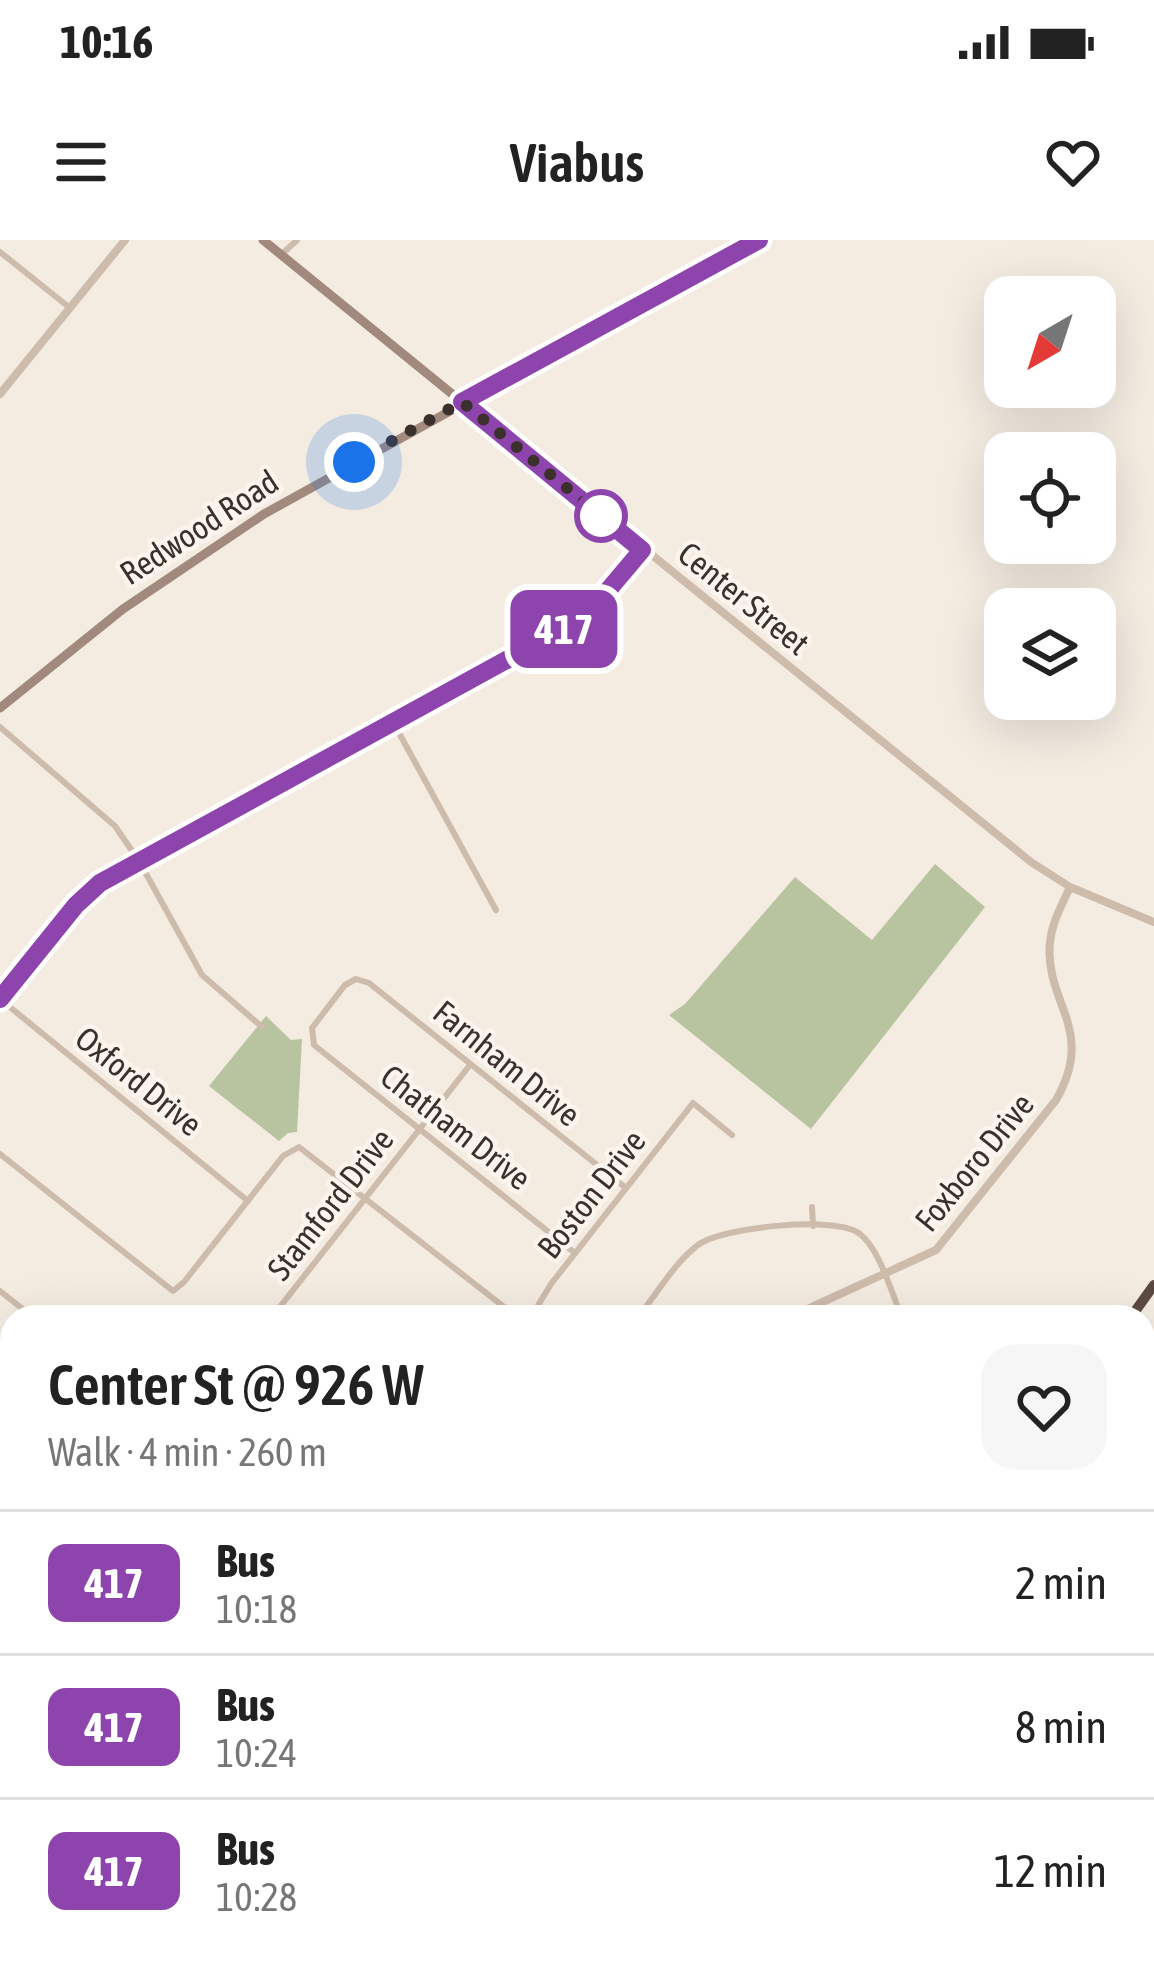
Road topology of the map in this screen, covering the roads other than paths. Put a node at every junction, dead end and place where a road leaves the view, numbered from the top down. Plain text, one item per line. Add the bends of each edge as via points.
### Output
1 (125, 240) edge
2 (263, 240) edge
3 (298, 240) edge
4 (759, 240) edge
5 (0, 252) edge
6 (281, 255) junction
7 (70, 308) junction
8 (0, 394) edge
9 (462, 402) junction
10 (642, 550) junction
11 (0, 708) edge
12 (393, 722) junction
13 (0, 727) edge
14 (139, 861) junction
15 (1070, 887) junction
16 (496, 910) dead end
17 (1154, 922) edge
18 (356, 979) joint
19 (0, 999) edge
20 (262, 1027) dead end
21 (470, 1064) junction
22 (419, 1128) junction
23 (732, 1135) dead end
24 (0, 1154) edge
25 (626, 1188) junction
26 (364, 1198) junction
27 (248, 1201) junction
28 (812, 1207) dead end
29 (813, 1226) junction
30 (575, 1252) junction
31 (883, 1275) junction
32 (281, 1305) edge
33 (502, 1305) edge
34 (539, 1305) edge
35 (647, 1305) edge
36 (817, 1305) edge
37 (897, 1305) edge

1 - 7 street
2 - 6 main road, Center Street
3 - 6 street
4 - 9 main road, Redwood Road
5 - 7 street
6 - 9 main road, Center Street
7 - 8 street
9 - 10 street, Center Street
9 - 11 main road, Redwood Road via 225,539
10 - 12 street via 572,624
10 - 15 street, Center Street
12 - 14 street
12 - 16 street
13 - 14 street via 107,817
14 - 19 street via 92,889
14 - 20 street via 202,974
15 - 17 street, Center Street
15 - 31 street, Foxboro Drive via 1050,945 1073,1038 1062,1089 944,1243
18 - 21 street, Farnham Drive
18 - 22 street, Chatham Drive via 311,1037
19 - 27 street, Oxford Drive
21 - 22 street, Stamford Drive
21 - 25 street, Farnham Drive
22 - 26 street, Stamford Drive
22 - 30 street, Chatham Drive
23 - 25 street, Boston Drive via 693,1103
24 - 27 street via 173,1291
25 - 30 street, Boston Drive
26 - 27 street via 295,1147
26 - 32 street, Stamford Drive
26 - 33 street
28 - 29 street
29 - 31 street via 859,1233
29 - 35 street via 708,1238
30 - 34 street, Boston Drive
31 - 36 street, Foxboro Drive
31 - 37 street

